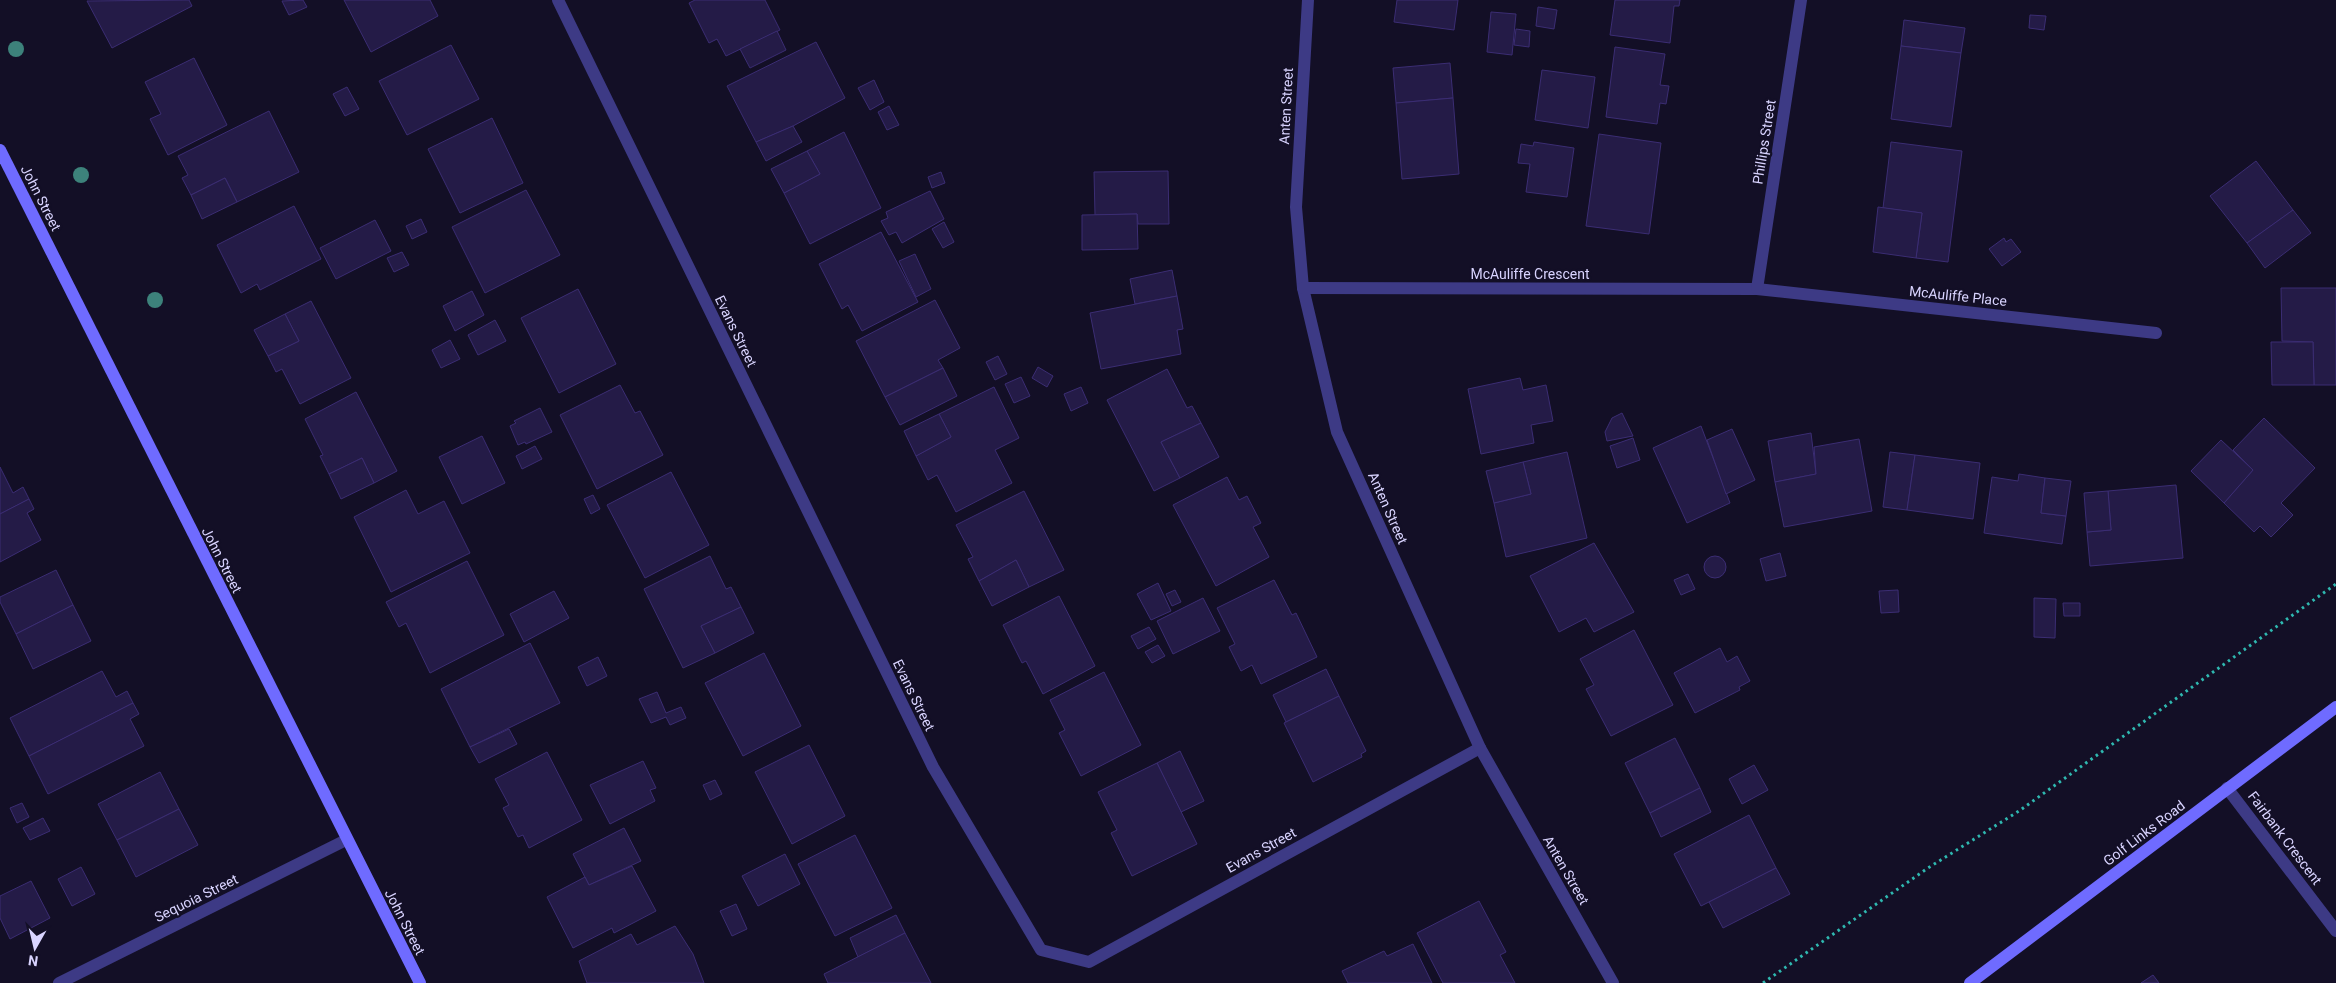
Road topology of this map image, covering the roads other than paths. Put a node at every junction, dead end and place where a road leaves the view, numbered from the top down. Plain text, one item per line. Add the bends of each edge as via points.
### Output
1 (558, 0) edge
2 (1308, 0) edge
3 (1800, 0) edge
4 (0, 150) edge
5 (1303, 288) junction
6 (1757, 289) junction
7 (2156, 333) dead end
8 (2336, 707) edge
9 (1480, 748) junction
10 (2228, 788) junction
11 (346, 840) junction
12 (2336, 931) edge
13 (59, 983) edge
14 (420, 983) edge
15 (1613, 983) edge
16 (1970, 983) edge

1 - 9 street, Evans Street via 933,767 1042,950 1089,962
2 - 5 street, Anten Street via 1296,207
3 - 6 street, Phillips Street
4 - 11 main road, John Street
5 - 6 street, McAuliffe Crescent
5 - 9 street, Anten Street via 1337,432
6 - 7 street, McAuliffe Place
8 - 10 main road, Golf Links Road
9 - 15 street, Anten Street
10 - 12 street, Fairbank Crescent
10 - 16 main road, Golf Links Road
11 - 13 street, Sequoia Street
11 - 14 main road, John Street

